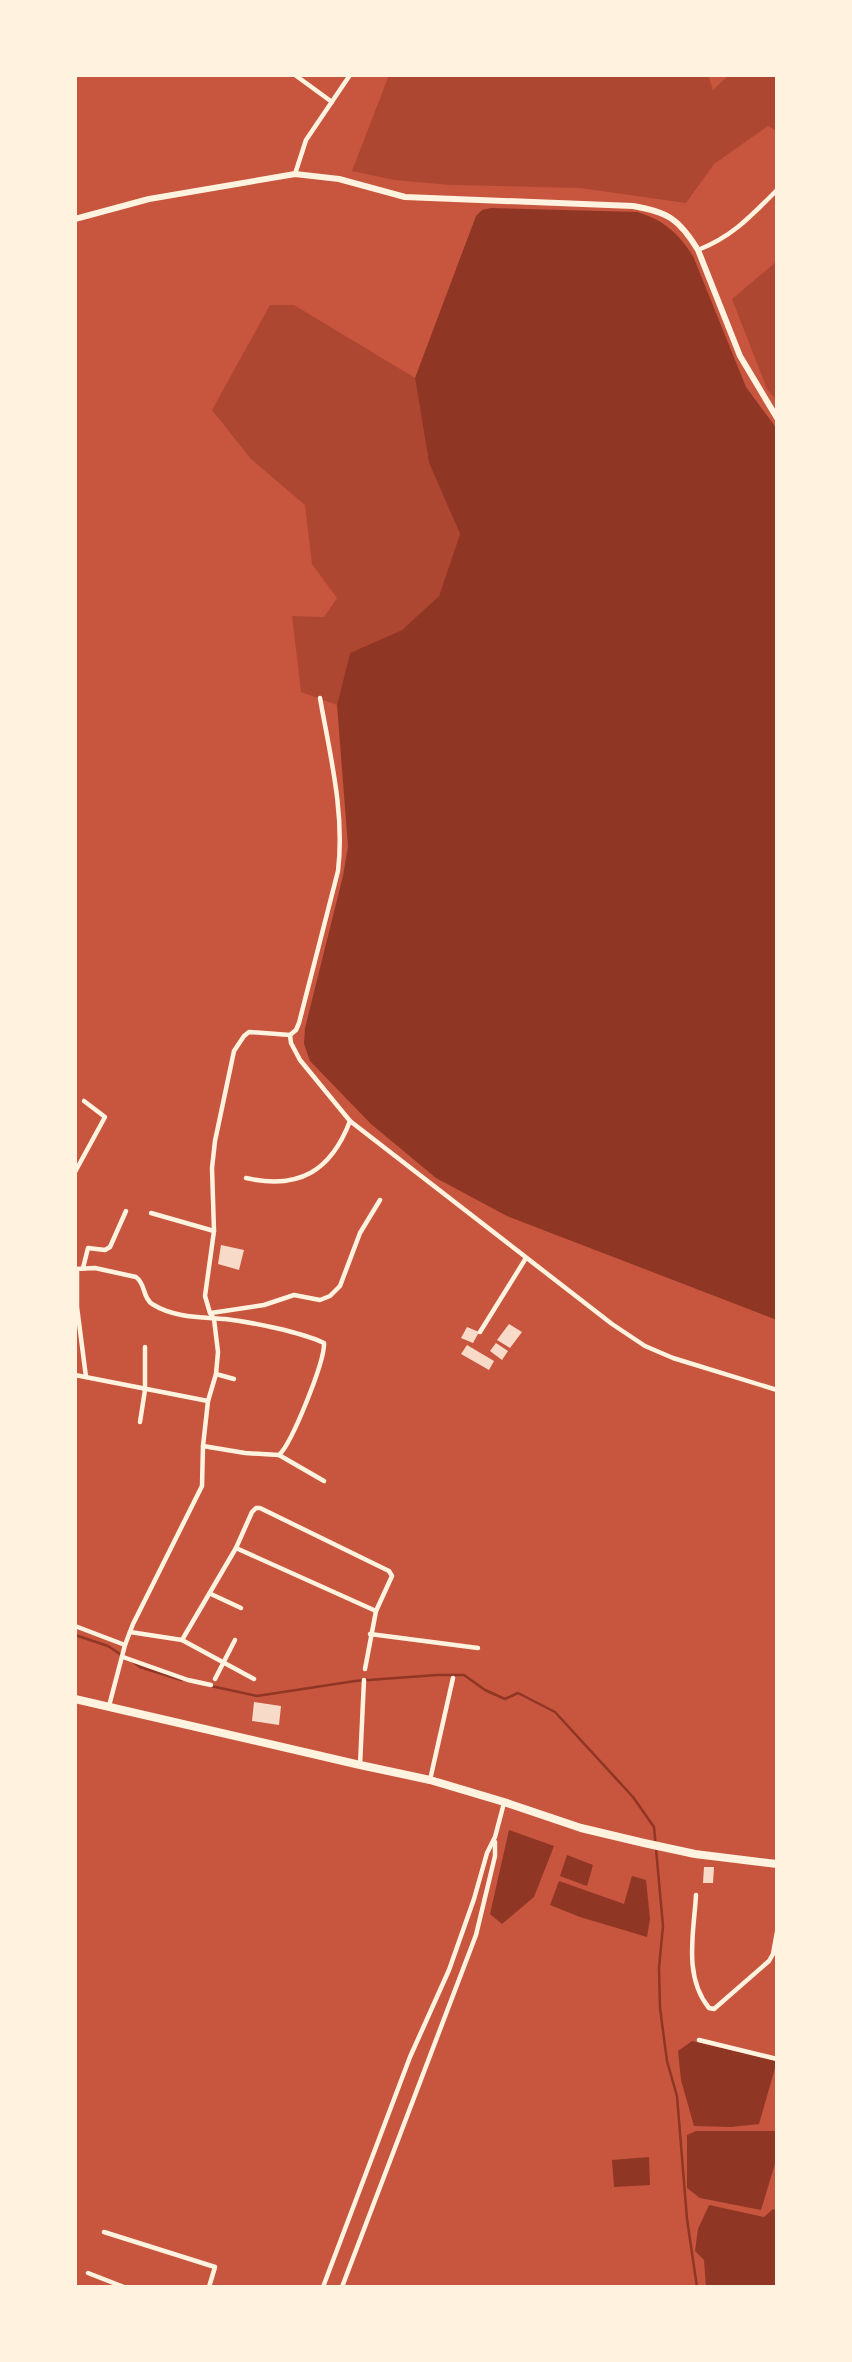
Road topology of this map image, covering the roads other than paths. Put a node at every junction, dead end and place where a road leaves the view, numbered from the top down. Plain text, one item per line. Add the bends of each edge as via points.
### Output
1 (295, 75) edge
2 (350, 75) edge
3 (332, 102) junction
4 (295, 174) junction
5 (777, 190) edge
6 (75, 219) edge
7 (698, 250) junction
8 (777, 418) edge
9 (320, 698) dead end
10 (290, 1035) junction
11 (84, 1101) dead end
12 (350, 1121) junction
13 (75, 1171) edge
14 (246, 1178) dead end
15 (380, 1200) dead end
16 (125, 1211) dead end
17 (151, 1213) dead end
18 (214, 1231) junction
19 (526, 1258) junction
20 (78, 1269) edge
21 (210, 1313) junction
22 (214, 1319) junction
23 (480, 1332) dead end
24 (145, 1347) dead end
25 (216, 1374) junction
26 (75, 1375) edge
27 (86, 1377) junction
28 (234, 1378) dead end
29 (145, 1390) junction
30 (777, 1391) edge
31 (208, 1401) junction
32 (140, 1422) dead end
33 (203, 1446) junction
34 (279, 1455) junction
35 (324, 1481) dead end
36 (236, 1548) junction
37 (211, 1594) junction
38 (241, 1608) dead end
39 (376, 1611) junction
40 (75, 1626) edge
41 (130, 1632) junction
42 (370, 1634) junction
43 (182, 1640) junction
44 (235, 1640) dead end
45 (478, 1648) dead end
46 (124, 1652) junction
47 (222, 1662) junction
48 (365, 1669) dead end
49 (453, 1678) dead end
50 (215, 1679) dead end
51 (254, 1679) dead end
52 (364, 1680) dead end
53 (211, 1685) dead end
54 (75, 1699) edge
55 (109, 1706) junction
56 (360, 1765) junction
57 (430, 1780) junction
58 (504, 1802) junction
59 (495, 1837) junction
60 (777, 1864) edge
61 (696, 1895) dead end
62 (777, 1932) edge
63 (699, 2040) dead end
64 (777, 2059) edge
65 (104, 2232) dead end
66 (88, 2273) dead end
67 (124, 2287) edge
68 (209, 2287) edge
69 (323, 2287) edge
70 (342, 2287) edge

1 - 3 street
2 - 3 street
3 - 4 street via 303,147
4 - 6 street via 149,199
4 - 7 street via 339,179 405,197 644,208 675,219
5 - 7 street via 741,227
7 - 8 street via 740,356
9 - 10 street via 339,809 340,853 299,1023
10 - 12 street via 300,1060
10 - 18 street via 249,1032 234,1051 214,1154
11 - 13 street via 106,1117
12 - 14 street via 342,1142 314,1173 284,1181
12 - 19 street
15 - 21 street via 360,1233 340,1286 330,1296 320,1300 294,1295
16 - 20 street via 110,1247 88,1248
17 - 18 street
18 - 21 street via 205,1286
19 - 23 street
19 - 30 street via 645,1346
20 - 22 street via 106,1269 136,1277 151,1303 182,1316
20 - 27 street via 76,1307
21 - 22 street
22 - 25 street
22 - 34 street via 324,1343 300,1417
24 - 29 street
25 - 28 street
25 - 31 street
26 - 27 street
27 - 29 street
29 - 31 street
29 - 32 street
31 - 33 street
33 - 34 street
33 - 41 street via 202,1486
34 - 35 street
36 - 37 street
36 - 39 street
36 - 39 street via 254,1510 260,1508 389,1571 392,1576
37 - 38 street
37 - 43 street
39 - 42 street
40 - 46 street
41 - 43 street
41 - 46 street
42 - 45 street
42 - 48 street
43 - 47 street
44 - 47 street
46 - 53 street
46 - 55 street
47 - 50 street
47 - 51 street
49 - 57 street
52 - 56 street
54 - 55 main road
55 - 56 main road
56 - 57 main road
57 - 58 main road
58 - 59 street
58 - 60 main road via 643,1843
59 - 69 street via 449,1970 410,2057
59 - 70 street via 495,1856 476,1935
61 - 62 street via 692,1972 709,2008 714,2009 769,1961
63 - 64 street
65 - 68 street via 215,2267
66 - 67 street

